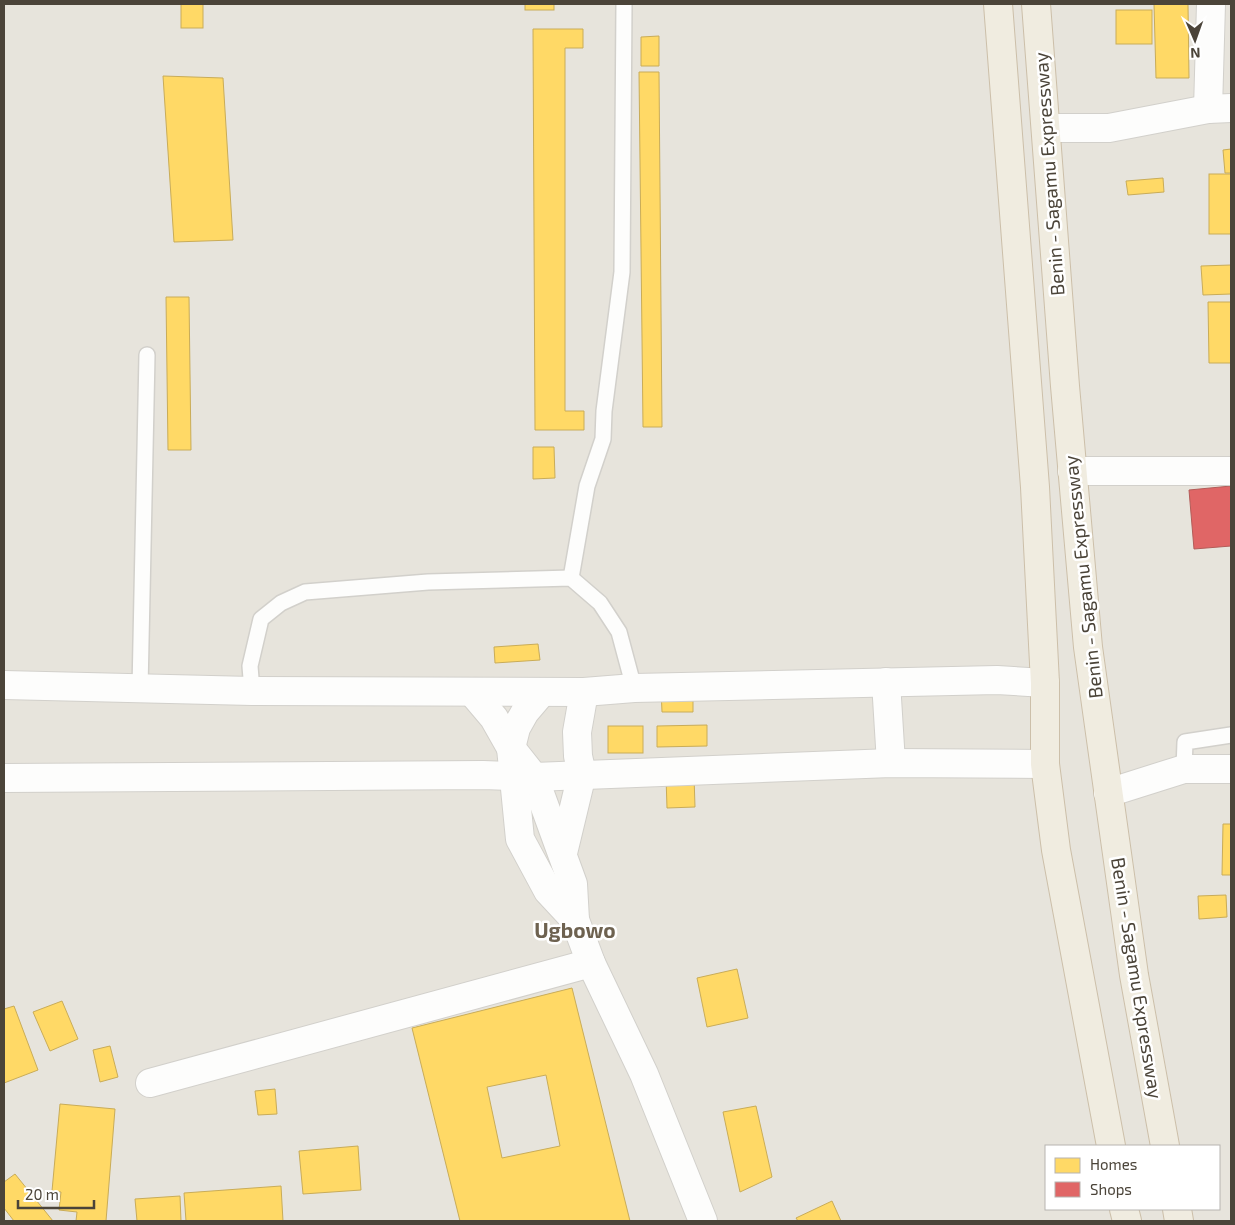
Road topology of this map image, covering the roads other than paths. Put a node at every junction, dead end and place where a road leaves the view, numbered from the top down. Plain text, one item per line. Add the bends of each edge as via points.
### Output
1 (624, 4) edge
2 (998, 4) edge
3 (1036, 4) edge
4 (1211, 4) edge
5 (1220, 109) edge
6 (1046, 128) junction
7 (147, 355) dead end
8 (1072, 471) junction
9 (1231, 471) edge
10 (571, 578) junction
11 (886, 682) junction
12 (1045, 683) junction
13 (4, 685) edge
14 (634, 688) junction
15 (140, 689) junction
16 (252, 691) junction
17 (472, 692) junction
18 (542, 692) junction
19 (584, 692) junction
20 (1231, 735) edge
21 (511, 748) junction
22 (891, 763) junction
23 (1045, 764) junction
24 (1184, 769) junction
25 (1231, 769) edge
26 (582, 774) junction
27 (483, 775) junction
28 (523, 777) junction
29 (4, 778) edge
30 (1108, 793) junction
31 (520, 839) junction
32 (562, 853) junction
33 (576, 920) junction
34 (590, 962) junction
35 (150, 1083) dead end
36 (1110, 1145) edge
37 (1165, 1145) edge
38 (703, 1221) edge

1 - 10 lane via 622,272 603,439 588,486
2 - 12 highway via 1035,487
3 - 6 highway, Benin - Sagamu Expressway
4 - 5 street
5 - 6 street via 1109,128
6 - 8 highway, Benin - Sagamu Expressway
7 - 15 lane
8 - 9 street
8 - 30 highway, Benin - Sagamu Expressway via 1088,647
10 - 14 lane via 600,603 619,632
10 - 16 lane via 428,582 305,592 281,603 261,619 250,666
11 - 12 street via 997,680
11 - 14 street
11 - 22 street
12 - 23 highway
13 - 15 street
14 - 19 street
15 - 16 street
16 - 17 street
17 - 18 street
17 - 21 street via 494,718
18 - 19 street
18 - 21 street via 516,728
19 - 26 street via 577,732
20 - 24 lane via 1185,742
21 - 28 street
22 - 23 street
22 - 26 street
23 - 36 highway via 1056,850
24 - 25 street
24 - 30 street
26 - 28 street
26 - 32 street
27 - 28 street
27 - 29 street
27 - 31 street
28 - 31 street
28 - 32 street
30 - 37 highway, Benin - Sagamu Expressway via 1134,974
31 - 33 street via 548,891
32 - 33 street via 573,884
33 - 34 street
34 - 35 street
34 - 38 street via 644,1074

